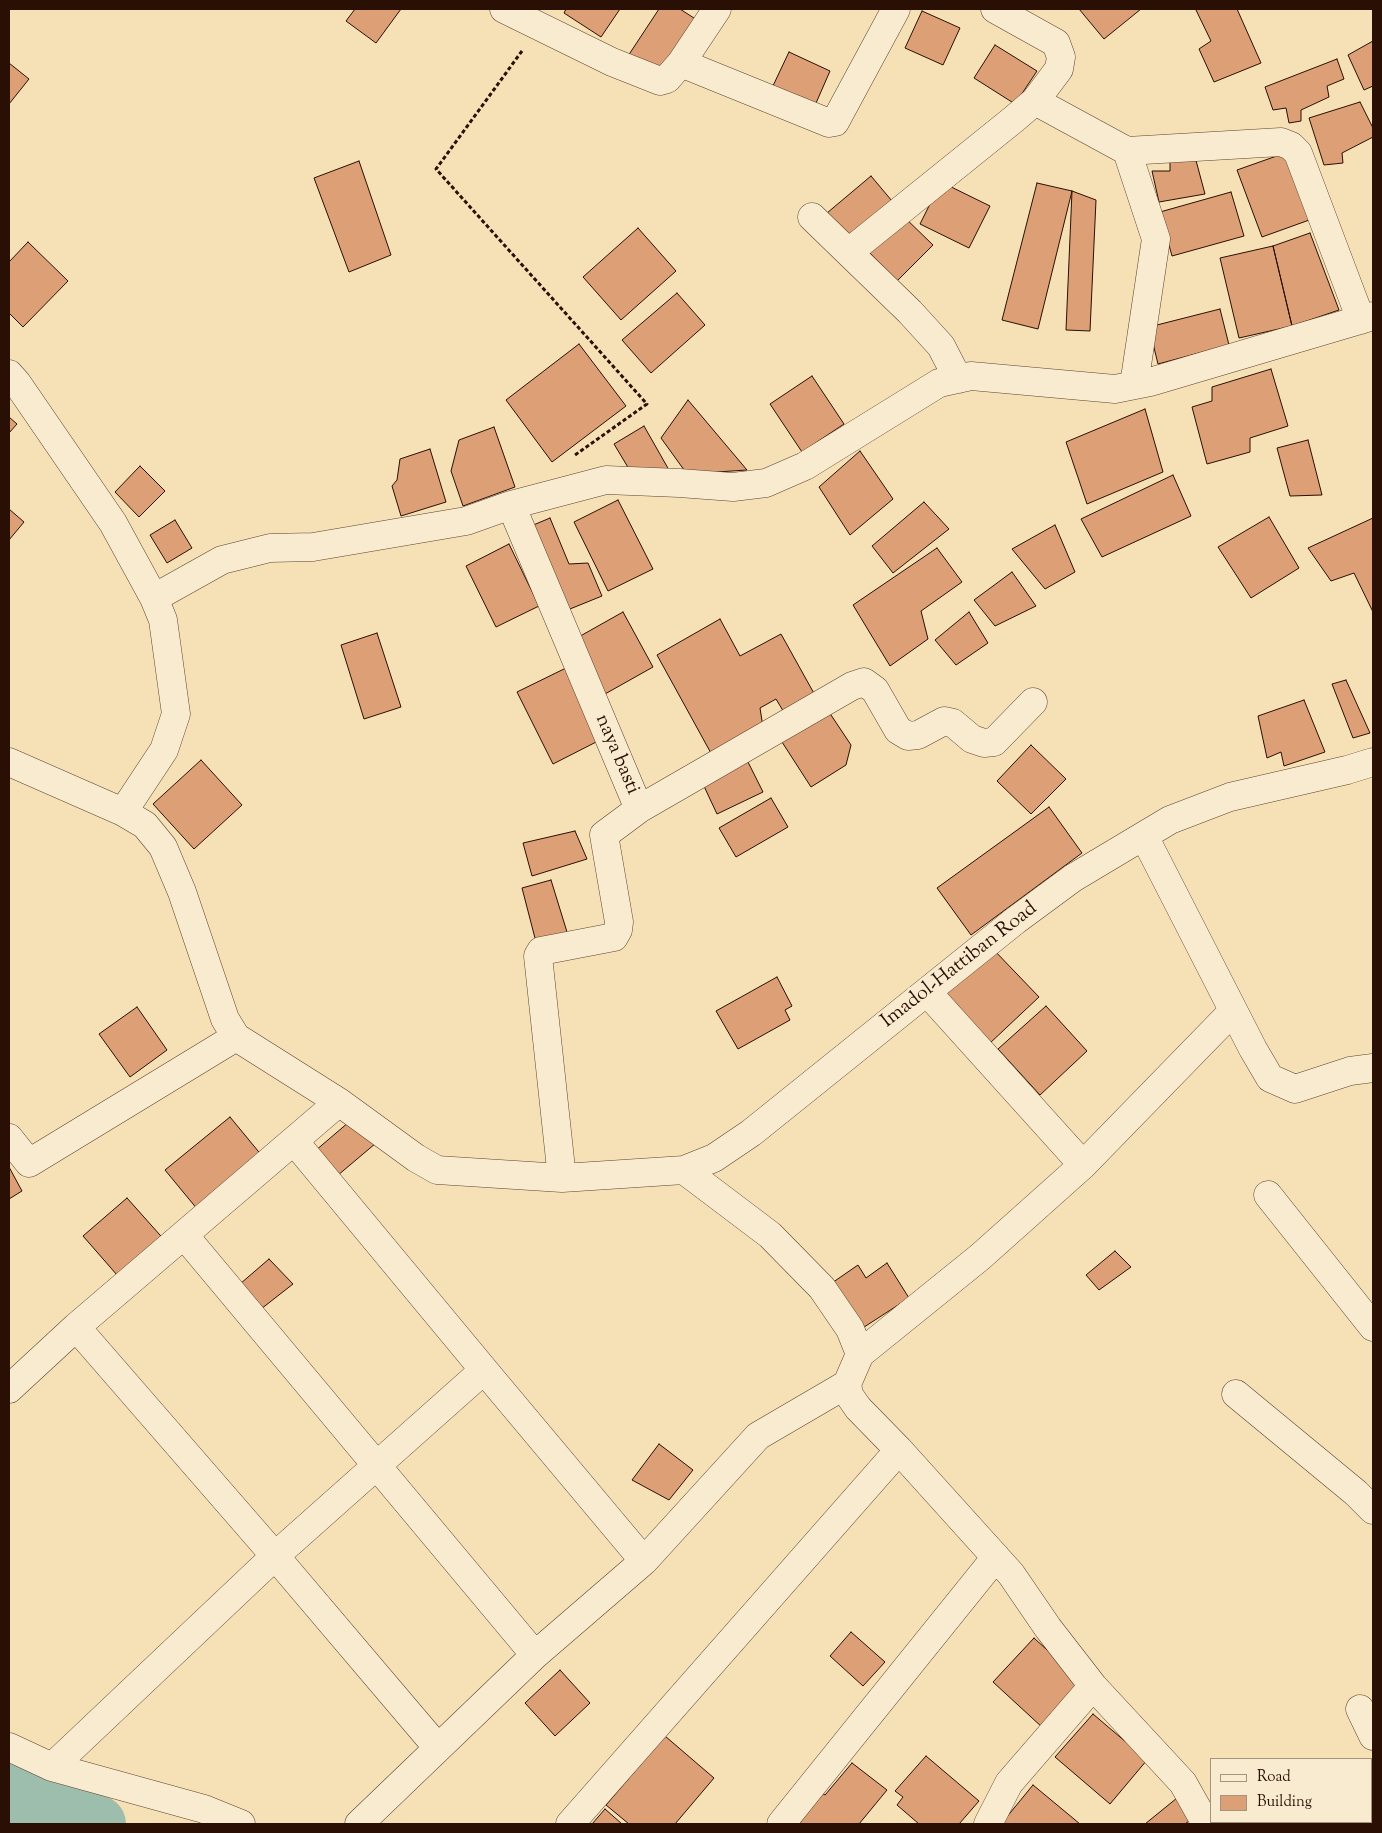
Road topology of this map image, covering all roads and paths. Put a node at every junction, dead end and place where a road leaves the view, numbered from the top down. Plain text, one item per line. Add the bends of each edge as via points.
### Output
1 (504, 9) edge
2 (717, 9) edge
3 (896, 9) edge
4 (994, 9) edge
5 (540, 26) junction
6 (681, 63) junction
7 (1035, 101) junction
8 (1126, 151) junction
9 (812, 217) dead end
10 (849, 252) junction
11 (1367, 318) edge
12 (9, 374) edge
13 (958, 379) junction
14 (1134, 385) junction
15 (570, 489) junction
16 (511, 505) junction
17 (154, 598) junction
18 (1033, 702) dead end
19 (9, 762) edge
20 (1373, 762) edge
21 (639, 809) junction
22 (123, 812) junction
23 (1144, 836) junction
24 (927, 992) junction
25 (1233, 1011) junction
26 (236, 1036) junction
27 (1373, 1068) edge
28 (340, 1102) junction
29 (9, 1138) edge
30 (294, 1142) junction
31 (1083, 1164) junction
32 (684, 1170) junction
33 (562, 1178) junction
34 (1268, 1195) dead end
35 (184, 1235) junction
36 (76, 1327) junction
37 (1373, 1327) edge
38 (860, 1354) junction
39 (484, 1370) junction
40 (847, 1384) junction
41 (9, 1389) edge
42 (1236, 1394) dead end
43 (899, 1450) junction
44 (377, 1466) junction
45 (1373, 1510) edge
46 (275, 1556) junction
47 (996, 1557) junction
48 (644, 1561) junction
49 (535, 1655) junction
50 (1093, 1686) junction
51 (1360, 1709) dead end
52 (1373, 1736) edge
53 (9, 1747) edge
54 (438, 1748) junction
55 (52, 1767) junction
56 (241, 1824) edge
57 (359, 1824) edge
58 (570, 1824) edge
59 (781, 1824) edge
60 (988, 1824) edge
61 (1206, 1824) edge

1 - 5 street
2 - 6 street
3 - 6 street via 835,122 829,123
4 - 7 street via 1056,43 1061,57 1059,69
5 - 6 street via 612,62 660,81 667,79
5 - 15 path via 436,168 647,404 564,463
7 - 8 street
7 - 10 street
8 - 11 street via 1280,142 1291,146 1298,153
8 - 14 street via 1156,239
9 - 10 street
10 - 13 street via 942,346
11 - 14 street
12 - 17 street via 113,522
13 - 14 street via 971,376 1115,389
13 - 15 street via 938,383 805,466 766,483 733,487 606,480
15 - 16 street
16 - 17 street via 466,521 313,547 270,548 222,560
16 - 21 street, naya basti
17 - 22 street via 162,620 176,714 164,750
18 - 21 street via 994,742 984,743 972,738 953,723 944,721 918,735 908,736 898,730 875,690 864,682
19 - 22 street
20 - 23 street, Imadol-Hattiban Road via 1230,797 1170,820
21 - 33 street, naya basti via 604,835 619,922 614,937 541,951 538,956
22 - 26 street via 145,825 163,847 226,1019
23 - 24 street, Imadol-Hattiban Road via 1073,878
23 - 25 street
24 - 31 street
24 - 32 street, Imadol-Hattiban Road via 751,1133 714,1158
25 - 27 street via 1270,1078 1296,1089 1350,1071
25 - 31 street
26 - 28 street, Imadol-Hattiban Road
26 - 29 street via 29,1163
28 - 30 street
28 - 33 street, Imadol-Hattiban Road via 437,1170
30 - 35 street
30 - 39 street
31 - 38 street via 980,1257
32 - 33 street, Imadol-Hattiban Road
32 - 38 street via 770,1235 822,1288 850,1329
34 - 37 street
35 - 36 street
35 - 44 street
36 - 41 street
36 - 46 street
38 - 40 street
39 - 44 street
39 - 48 street
40 - 43 street via 849,1396 858,1408
40 - 48 street via 758,1436
42 - 45 street
43 - 47 street
43 - 58 street
44 - 46 street
44 - 49 street
46 - 54 street
46 - 55 street
47 - 50 street
47 - 59 street
48 - 49 street
49 - 54 street
50 - 60 street via 1009,1783
50 - 61 street via 1183,1783
51 - 52 street
53 - 55 street
54 - 57 street
55 - 56 street via 204,1809

